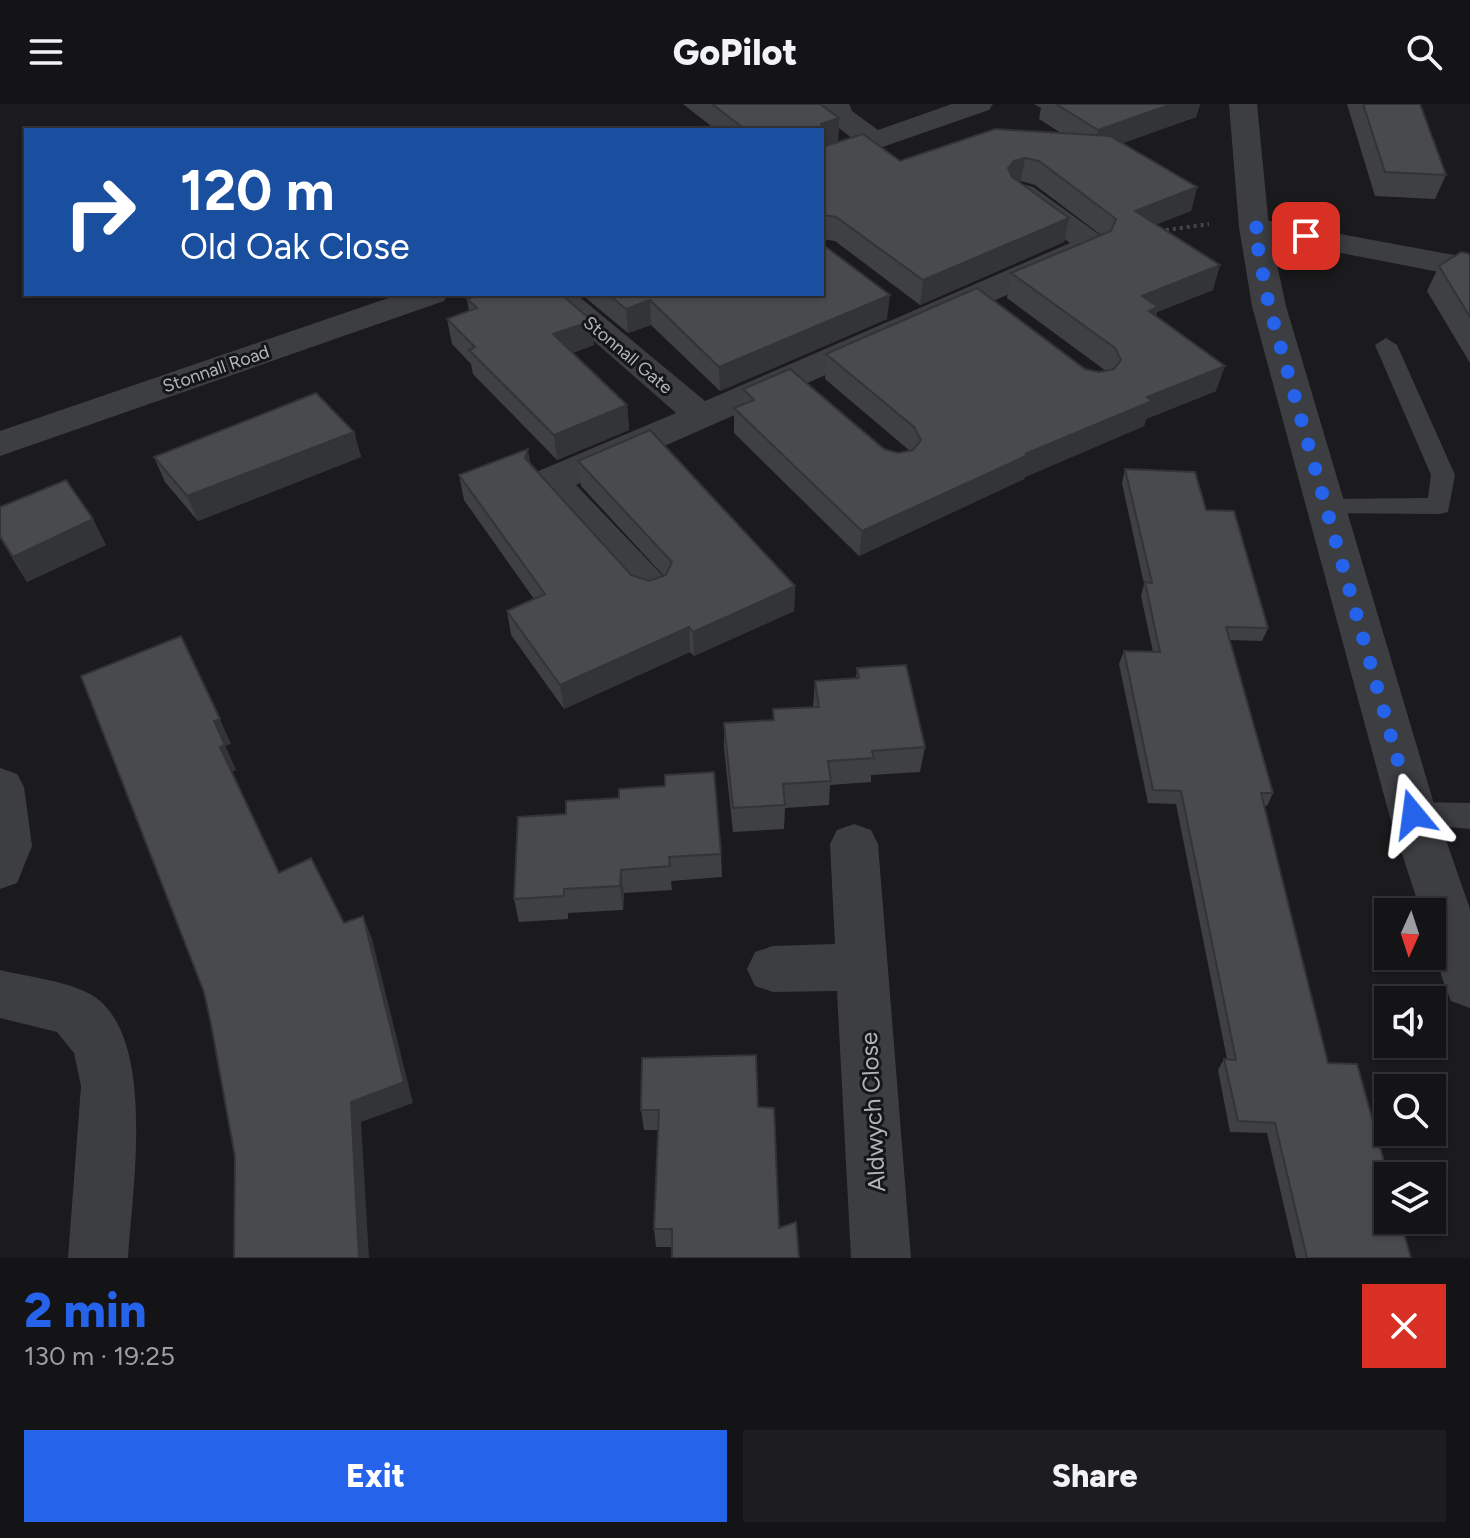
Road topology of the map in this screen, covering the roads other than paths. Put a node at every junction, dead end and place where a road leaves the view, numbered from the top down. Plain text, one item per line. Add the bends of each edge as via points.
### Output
1 (835, 104) edge
2 (979, 104) edge
3 (1243, 104) edge
4 (874, 141) junction
5 (824, 158) edge
6 (1022, 193) edge
7 (1254, 227) junction
8 (1470, 268) edge
9 (426, 296) edge
10 (558, 296) edge
11 (978, 296) junction
12 (1013, 322) edge
13 (1386, 345) dead end
14 (795, 376) junction
15 (828, 405) edge
16 (701, 416) junction
17 (0, 444) edge
18 (1326, 507) junction
19 (650, 588) edge
20 (0, 787) edge
21 (1413, 814) junction
22 (1470, 816) edge
23 (854, 844) dead end
24 (0, 868) edge
25 (864, 967) junction
26 (773, 969) dead end
27 (1470, 984) edge
28 (0, 994) edge
29 (98, 1258) edge
30 (881, 1258) edge

1 - 4 street via 840,115
2 - 4 street
3 - 7 street
4 - 5 street
6 - 11 street via 1093,245
7 - 8 street
7 - 18 street via 1269,306
9 - 17 street, Stonnall Road
10 - 16 street, Stonnall Gate
11 - 12 street
11 - 14 street via 905,313
13 - 18 lane via 1443,475 1439,506
14 - 15 street
14 - 16 street
16 - 19 street via 550,481
18 - 21 street
20 - 24 street via 8,846
21 - 22 lane
21 - 27 street
23 - 25 street, Aldwych Close
25 - 26 street
25 - 30 street, Aldwych Close
28 - 29 street via 73,1012 99,1042 109,1086

